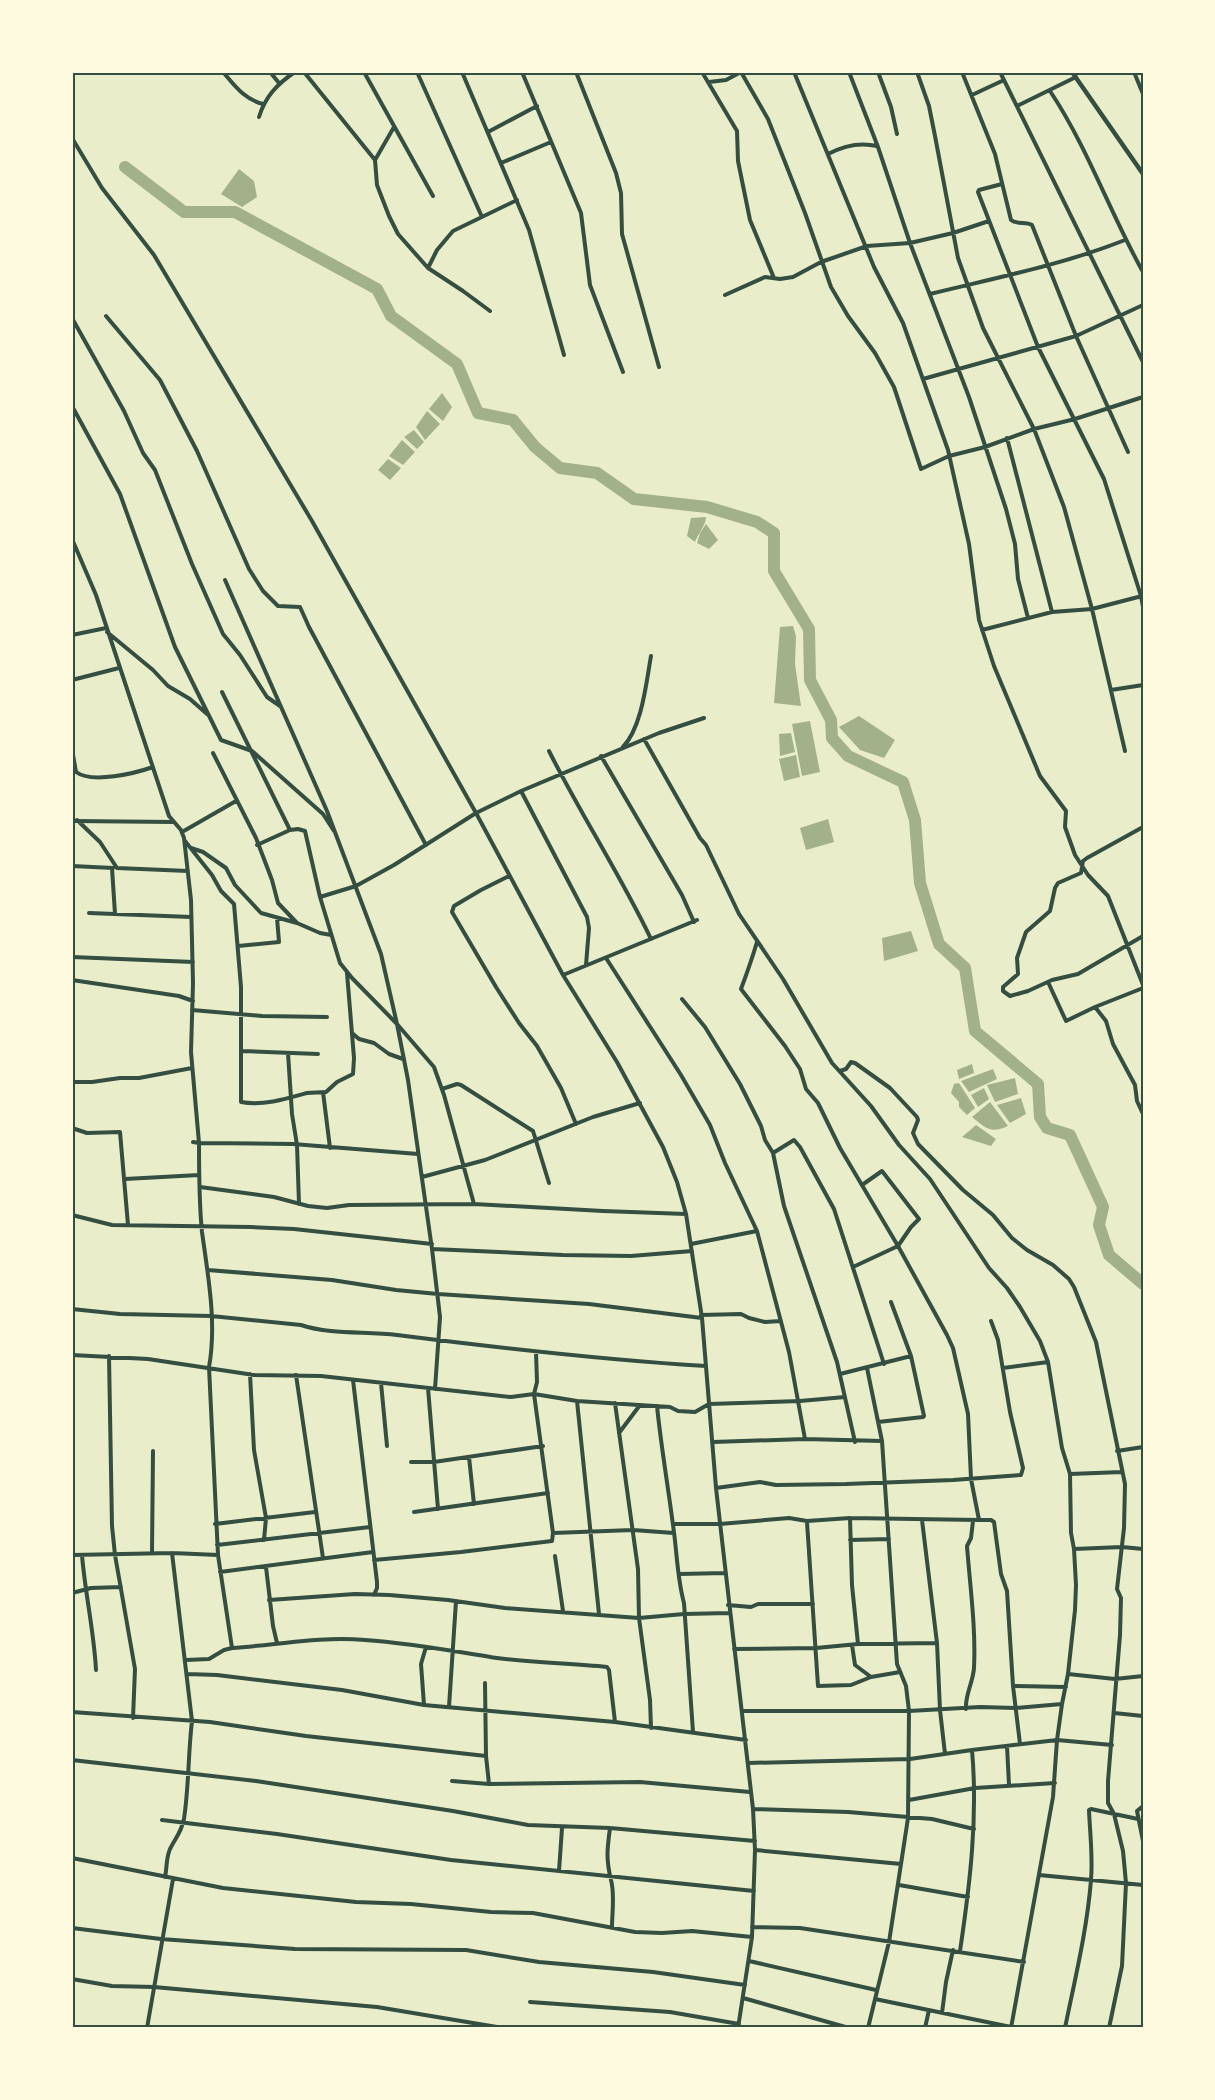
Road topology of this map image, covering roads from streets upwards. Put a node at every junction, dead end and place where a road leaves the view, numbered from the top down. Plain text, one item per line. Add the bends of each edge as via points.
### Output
1 (223, 72) edge
2 (270, 72) edge
3 (295, 72) edge
4 (304, 72) edge
5 (364, 72) edge
6 (417, 72) edge
7 (462, 72) edge
8 (522, 72) edge
9 (576, 72) edge
10 (702, 72) edge
11 (741, 72) edge
12 (794, 72) edge
13 (849, 72) edge
14 (878, 72) edge
15 (917, 72) edge
16 (962, 72) edge
17 (1000, 72) edge
18 (1134, 72) edge
19 (1074, 75) edge
20 (1004, 80) junction
21 (709, 82) junction
22 (279, 84) junction
23 (1050, 91) junction
24 (1143, 94) edge
25 (972, 95) junction
26 (263, 104) junction
27 (537, 106) junction
28 (1017, 106) junction
29 (258, 117) dead end
30 (394, 127) junction
31 (488, 132) junction
32 (897, 134) dead end
33 (72, 138) edge
34 (551, 142) junction
35 (878, 147) junction
36 (828, 154) junction
37 (375, 160) junction
38 (501, 163) junction
39 (1143, 174) edge
40 (1002, 184) junction
41 (433, 196) dead end
42 (517, 200) junction
43 (482, 218) junction
44 (989, 221) junction
45 (953, 233) junction
46 (1125, 240) junction
47 (910, 243) junction
48 (867, 246) junction
49 (1088, 254) junction
50 (822, 262) junction
51 (1047, 264) junction
52 (428, 268) junction
53 (1143, 272) edge
54 (1010, 276) junction
55 (774, 278) junction
56 (968, 285) junction
57 (930, 294) junction
58 (725, 295) dead end
59 (1143, 305) edge
60 (490, 311) dead end
61 (1120, 314) junction
62 (106, 316) dead end
63 (72, 318) edge
64 (1076, 336) junction
65 (1038, 347) junction
66 (564, 355) dead end
67 (997, 357) junction
68 (1143, 362) edge
69 (660, 367) dead end
70 (959, 367) junction
71 (623, 372) dead end
72 (924, 379) junction
73 (1143, 397) edge
74 (72, 406) edge
75 (1109, 409) junction
76 (1075, 419) junction
77 (1034, 429) junction
78 (1007, 438) junction
79 (985, 447) junction
80 (1128, 452) dead end
81 (949, 456) junction
82 (72, 539) edge
83 (225, 580) dead end
84 (1142, 596) edge
85 (1143, 607) edge
86 (1092, 609) junction
87 (1052, 612) junction
88 (1028, 618) junction
89 (106, 630) junction
90 (982, 630) junction
91 (72, 635) edge
92 (651, 656) dead end
93 (119, 668) junction
94 (72, 680) edge
95 (1143, 685) edge
96 (1111, 690) junction
97 (222, 692) dead end
98 (280, 707) junction
99 (208, 714) junction
100 (704, 718) dead end
101 (644, 740) junction
102 (622, 748) junction
103 (72, 749) edge
104 (252, 751) junction
105 (549, 751) dead end
106 (1125, 751) dead end
107 (213, 753) dead end
108 (601, 756) junction
109 (153, 767) junction
110 (560, 773) junction
111 (521, 791) junction
112 (236, 801) junction
113 (476, 813) junction
114 (75, 821) edge
115 (175, 822) junction
116 (1143, 827) edge
117 (290, 830) junction
118 (182, 832) junction
119 (337, 835) junction
120 (184, 841) junction
121 (257, 845) junction
122 (426, 845) junction
123 (191, 848) junction
124 (72, 866) edge
125 (1082, 866) junction
126 (115, 868) junction
127 (188, 871) junction
128 (509, 876) junction
129 (356, 886) junction
130 (320, 897) junction
131 (89, 913) dead end
132 (115, 915) junction
133 (191, 917) junction
134 (277, 918) junction
135 (297, 923) junction
136 (331, 935) junction
137 (1143, 936) edge
138 (651, 939) junction
139 (757, 942) junction
140 (1128, 945) junction
141 (238, 946) junction
142 (72, 957) edge
143 (606, 958) junction
144 (193, 962) junction
145 (586, 965) junction
146 (347, 972) junction
147 (563, 975) junction
148 (72, 980) edge
149 (1048, 982) junction
150 (1143, 987) edge
151 (682, 999) dead end
152 (193, 1001) junction
153 (1095, 1007) junction
154 (192, 1010) junction
155 (242, 1014) junction
156 (327, 1017) dead end
157 (398, 1024) junction
158 (352, 1033) junction
159 (242, 1051) junction
160 (288, 1053) junction
161 (318, 1054) dead end
162 (403, 1059) junction
163 (192, 1068) junction
164 (840, 1071) junction
165 (72, 1082) edge
166 (442, 1089) junction
167 (323, 1092) junction
168 (290, 1099) junction
169 (640, 1102) junction
170 (1143, 1114) edge
171 (576, 1124) junction
172 (72, 1128) edge
173 (536, 1140) junction
174 (193, 1142) dead end
175 (199, 1143) junction
176 (297, 1145) junction
177 (330, 1148) junction
178 (418, 1154) junction
179 (773, 1154) junction
180 (464, 1167) junction
181 (199, 1175) junction
182 (422, 1177) junction
183 (125, 1179) junction
184 (549, 1183) dead end
185 (862, 1185) junction
186 (200, 1187) junction
187 (299, 1204) junction
188 (474, 1204) junction
189 (426, 1205) junction
190 (686, 1214) junction
191 (72, 1215) edge
192 (128, 1225) junction
193 (202, 1225) junction
194 (757, 1231) junction
195 (690, 1244) junction
196 (432, 1246) junction
197 (898, 1246) junction
198 (692, 1251) junction
199 (853, 1267) junction
200 (208, 1270) junction
201 (438, 1294) junction
202 (891, 1302) dead end
203 (72, 1309) edge
204 (211, 1316) junction
205 (702, 1316) junction
206 (781, 1321) junction
207 (991, 1321) dead end
208 (438, 1340) junction
209 (536, 1352) junction
210 (72, 1355) edge
211 (109, 1356) junction
212 (911, 1356) junction
213 (1048, 1362) junction
214 (884, 1364) junction
215 (706, 1366) junction
216 (209, 1367) junction
217 (867, 1368) junction
218 (1003, 1368) junction
219 (250, 1374) junction
220 (840, 1374) junction
221 (296, 1375) junction
222 (353, 1380) junction
223 (381, 1383) junction
224 (428, 1388) junction
225 (435, 1389) junction
226 (534, 1394) junction
227 (845, 1396) junction
228 (577, 1401) junction
229 (800, 1401) junction
230 (615, 1403) junction
231 (640, 1404) junction
232 (709, 1404) junction
233 (657, 1406) junction
234 (878, 1422) junction
235 (619, 1433) junction
236 (806, 1439) junction
237 (882, 1441) junction
238 (713, 1442) junction
239 (855, 1442) junction
240 (387, 1446) dead end
241 (543, 1446) junction
242 (1143, 1448) edge
243 (153, 1451) dead end
244 (1117, 1451) junction
245 (469, 1457) junction
246 (411, 1462) dead end
247 (434, 1462) junction
248 (1122, 1472) junction
249 (1070, 1474) junction
250 (971, 1479) junction
251 (884, 1483) junction
252 (716, 1488) junction
253 (548, 1493) junction
254 (474, 1504) junction
255 (438, 1509) junction
256 (315, 1512) junction
257 (414, 1512) dead end
258 (266, 1518) junction
259 (850, 1518) junction
260 (887, 1518) junction
261 (922, 1520) junction
262 (979, 1520) junction
263 (807, 1521) junction
264 (973, 1521) junction
265 (215, 1524) junction
266 (673, 1524) junction
267 (720, 1524) junction
268 (370, 1527) junction
269 (633, 1530) junction
270 (590, 1531) junction
271 (318, 1532) junction
272 (553, 1533) junction
273 (674, 1533) junction
274 (889, 1539) junction
275 (264, 1540) junction
276 (850, 1540) junction
277 (218, 1545) junction
278 (1122, 1547) junction
279 (1074, 1549) junction
280 (1143, 1549) edge
281 (373, 1552) junction
282 (152, 1553) junction
283 (172, 1553) junction
284 (82, 1554) junction
285 (115, 1554) junction
286 (72, 1555) edge
287 (218, 1555) junction
288 (555, 1556) dead end
289 (322, 1558) junction
290 (374, 1560) junction
291 (266, 1567) junction
292 (220, 1572) junction
293 (726, 1573) junction
294 (678, 1575) junction
295 (121, 1587) junction
296 (378, 1588) junction
297 (84, 1590) junction
298 (72, 1593) edge
299 (374, 1595) junction
300 (389, 1595) junction
301 (269, 1600) junction
302 (456, 1601) junction
303 (684, 1603) junction
304 (813, 1604) junction
305 (728, 1605) junction
306 (563, 1611) junction
307 (693, 1613) junction
308 (729, 1613) junction
309 (599, 1614) junction
310 (684, 1614) junction
311 (639, 1618) junction
312 (937, 1642) junction
313 (277, 1643) junction
314 (858, 1644) junction
315 (896, 1644) junction
316 (852, 1645) junction
317 (426, 1647) junction
318 (232, 1648) junction
319 (816, 1648) junction
320 (734, 1649) junction
321 (452, 1651) junction
322 (186, 1660) junction
323 (96, 1670) dead end
324 (900, 1672) junction
325 (188, 1674) junction
326 (1068, 1674) junction
327 (1143, 1676) edge
328 (871, 1677) junction
329 (1115, 1679) junction
330 (485, 1683) dead end
331 (1013, 1686) junction
332 (1066, 1687) junction
333 (1062, 1704) junction
334 (424, 1705) junction
335 (449, 1707) junction
336 (1016, 1708) junction
337 (966, 1709) junction
338 (940, 1710) junction
339 (486, 1711) junction
340 (743, 1711) junction
341 (909, 1711) junction
342 (72, 1712) edge
343 (1114, 1713) junction
344 (1143, 1716) edge
345 (133, 1718) junction
346 (192, 1720) junction
347 (615, 1722) junction
348 (651, 1728) junction
349 (693, 1732) junction
350 (746, 1740) junction
351 (1057, 1740) junction
352 (1020, 1744) junction
353 (1007, 1746) junction
354 (1112, 1746) junction
355 (972, 1750) junction
356 (945, 1755) junction
357 (486, 1756) junction
358 (910, 1759) junction
359 (72, 1760) edge
360 (748, 1763) junction
361 (190, 1772) junction
362 (452, 1781) dead end
363 (1055, 1783) junction
364 (489, 1784) junction
365 (1009, 1785) junction
366 (975, 1788) junction
367 (750, 1792) junction
368 (909, 1800) junction
369 (1143, 1806) edge
370 (753, 1809) junction
371 (1114, 1814) junction
372 (908, 1818) junction
373 (1138, 1819) junction
374 (162, 1820) dead end
375 (183, 1822) junction
376 (562, 1828) junction
377 (610, 1828) junction
378 (974, 1829) junction
379 (755, 1841) junction
380 (1143, 1841) edge
381 (755, 1850) junction
382 (72, 1858) edge
383 (901, 1864) junction
384 (559, 1871) junction
385 (1039, 1875) junction
386 (165, 1877) junction
387 (611, 1878) junction
388 (173, 1879) junction
389 (1091, 1880) junction
390 (1126, 1883) junction
391 (899, 1885) junction
392 (1143, 1885) edge
393 (754, 1891) junction
394 (968, 1898) junction
395 (752, 1927) junction
396 (72, 1928) edge
397 (612, 1928) junction
398 (752, 1937) junction
399 (161, 1939) junction
400 (889, 1942) junction
401 (954, 1950) junction
402 (960, 1951) junction
403 (749, 1961) junction
404 (1024, 1962) junction
405 (72, 1979) edge
406 (745, 1985) junction
407 (154, 1987) junction
408 (876, 1990) junction
409 (743, 1998) junction
410 (875, 2000) junction
411 (530, 2002) dead end
412 (929, 2010) junction
413 (942, 2013) junction
414 (739, 2026) edge
415 (1011, 2027) edge
416 (147, 2028) edge
417 (503, 2028) edge
418 (849, 2028) edge
419 (868, 2028) edge
420 (925, 2028) edge
421 (1065, 2028) edge
422 (1109, 2028) edge

1 - 26 street via 249,100
2 - 22 street
3 - 22 street
4 - 37 street
5 - 30 street
6 - 43 street
7 - 31 street
8 - 27 street
9 - 69 street via 616,173 621,193 622,234
10 - 21 street
11 - 21 street via 731,79
11 - 50 street via 768,119
12 - 36 street
13 - 35 street
14 - 32 street
15 - 45 street via 929,106
16 - 25 street
17 - 20 street
18 - 24 street
19 - 23 street
19 - 39 street
20 - 25 street
20 - 28 street
21 - 55 street via 737,131 738,161 750,220
22 - 26 street
23 - 28 street
23 - 46 street via 1067,116
25 - 40 street
26 - 29 street
27 - 31 street
27 - 34 street
28 - 49 street
30 - 37 street
30 - 41 street
31 - 38 street
33 - 113 street via 102,188 160,265 312,520
34 - 38 street
34 - 71 street via 581,213 590,285
35 - 36 street via 842,147
35 - 47 street
36 - 48 street
37 - 52 street via 377,185 388,216 398,234
38 - 42 street
40 - 44 street via 978,191
40 - 51 street via 1011,220 1032,225
42 - 43 street
42 - 66 street
43 - 52 street via 453,231
44 - 45 street
44 - 54 street
45 - 47 street
45 - 56 street
46 - 49 street
46 - 53 street
47 - 48 street
47 - 57 street
48 - 50 street
48 - 72 street
49 - 51 street
49 - 61 street
50 - 55 street via 793,277
50 - 81 street via 831,287 894,387 921,470
51 - 54 street
51 - 64 street
52 - 60 street
54 - 56 street
54 - 65 street
55 - 58 street via 765,277
56 - 57 street
56 - 67 street
57 - 70 street
59 - 61 street
61 - 64 street
61 - 68 street
62 - 122 street via 160,380 263,591 278,606 300,607
63 - 98 street via 155,470 223,634 267,697
64 - 65 street
64 - 75 street
65 - 67 street
65 - 76 street
67 - 70 street
67 - 77 street
70 - 72 street
70 - 79 street
72 - 81 street
73 - 75 street
74 - 99 street via 120,494 175,647
75 - 76 street
75 - 80 street
76 - 77 street
76 - 84 street via 1104,479
77 - 78 street
77 - 86 street via 1064,507
78 - 79 street
78 - 87 street
79 - 81 street
79 - 88 street via 1015,544 1018,579
81 - 90 street via 969,544
82 - 89 street
83 - 98 street
84 - 85 street
84 - 86 street
86 - 87 street
86 - 96 street
87 - 88 street
88 - 90 street
89 - 91 street
89 - 93 street
89 - 99 street via 168,686
90 - 125 street via 1040,777 1066,811 1065,827
92 - 102 street via 639,714 632,735
93 - 94 street
93 - 109 street
95 - 96 street
96 - 106 street
97 - 104 street
98 - 119 street
99 - 104 street via 221,740
100 - 101 street
101 - 102 street
101 - 139 street
102 - 108 street
103 - 109 street via 76,772 85,777 117,776
104 - 117 street
104 - 119 street via 323,814
105 - 110 street
107 - 112 street
108 - 110 street
108 - 138 street via 696,921
109 - 115 street via 169,816
110 - 111 street
110 - 138 street
111 - 113 street
111 - 145 street via 586,917 590,928
112 - 118 street
112 - 121 street
113 - 122 street
113 - 128 street
114 - 115 street
114 - 126 street via 100,842
115 - 118 street
116 - 125 street via 1087,858
117 - 121 street
117 - 130 street via 305,831
118 - 120 street
119 - 129 street
120 - 123 street
120 - 127 street
121 - 135 street via 278,903
122 - 129 street
123 - 134 street via 223,865 257,910
123 - 141 street via 234,904
124 - 126 street
125 - 140 street via 1108,896
125 - 149 street via 1082,873 1055,888 1050,911 1026,932 1017,958 1018,974 1003,990 1010,996
126 - 127 street
126 - 132 street
127 - 133 street
128 - 147 street
128 - 171 street via 463,900 452,912 507,1005 537,1046
129 - 130 street
129 - 157 street via 381,954
130 - 136 street
131 - 132 street
132 - 133 street
133 - 144 street
134 - 135 street
134 - 141 street via 279,942
135 - 136 street
136 - 146 street
137 - 140 street
138 - 143 street
139 - 164 street
139 - 185 street via 741,989 800,1069 806,1089 818,1103
140 - 149 street via 1078,974
140 - 150 street
141 - 155 street
142 - 144 street
143 - 145 street
143 - 194 street via 710,1125
144 - 152 street
145 - 147 street
146 - 157 street
146 - 158 street
147 - 169 street
148 - 152 street
149 - 153 street via 1066,1021
150 - 153 street
151 - 179 street via 705,1027 740,1084
152 - 154 street
153 - 170 street via 1106,1021 1113,1044 1135,1085
154 - 155 street
154 - 163 street
155 - 156 street
155 - 159 street
157 - 162 street
157 - 166 street via 434,1067
158 - 162 street
158 - 167 street via 354,1072
159 - 160 street
159 - 168 street via 241,1102
160 - 161 street
160 - 168 street
162 - 178 street
163 - 165 street via 139,1078
163 - 175 street
164 - 213 street via 930,1179 988,1268 1020,1307
164 - 244 street via 855,1063 897,1094 917,1117 913,1133 918,1144 1012,1238 1069,1280 1096,1342
166 - 173 street via 461,1085 526,1126
166 - 180 street
167 - 168 street
167 - 177 street
168 - 176 street
169 - 171 street
169 - 190 street via 663,1147
171 - 173 street
172 - 183 street via 120,1132
173 - 180 street
173 - 184 street
174 - 175 street
175 - 176 street
175 - 181 street
176 - 177 street
176 - 187 street
177 - 178 street
178 - 182 street
179 - 199 street via 794,1140 800,1147 834,1209
179 - 220 street via 784,1206
180 - 182 street
180 - 188 street
181 - 183 street
181 - 186 street
182 - 189 street
183 - 192 street
185 - 197 street
185 - 197 street via 882,1172 919,1216
186 - 187 street
186 - 193 street
187 - 189 street via 327,1208
188 - 189 street
188 - 190 street
189 - 196 street
190 - 195 street
191 - 192 street
192 - 193 street
193 - 196 street via 294,1229
193 - 200 street
194 - 195 street
194 - 206 street
195 - 198 street
196 - 198 street via 620,1256
196 - 201 street
197 - 199 street
197 - 250 street via 952,1348 968,1414
198 - 205 street
199 - 214 street
200 - 201 street
200 - 204 street
201 - 205 street
201 - 208 street
202 - 212 street
203 - 204 street
204 - 208 street
204 - 216 street
205 - 206 street via 741,1314 765,1322
205 - 215 street
206 - 229 street
207 - 218 street
208 - 209 street
208 - 225 street
209 - 215 street
209 - 226 street
210 - 211 street
211 - 216 street
211 - 285 street
212 - 214 street
212 - 234 street via 924,1416
213 - 218 street
213 - 249 street
214 - 217 street
215 - 232 street
216 - 219 street
216 - 265 street
217 - 220 street
217 - 234 street
218 - 250 street via 1022,1473
219 - 221 street
219 - 258 street via 254,1450
220 - 227 street
221 - 222 street
221 - 256 street
222 - 223 street
222 - 268 street
223 - 224 street
223 - 240 street
224 - 225 street
224 - 247 street
225 - 226 street via 511,1397
226 - 228 street
226 - 241 street
227 - 229 street
227 - 239 street
228 - 230 street
228 - 270 street
229 - 232 street
229 - 236 street
230 - 231 street
230 - 235 street
231 - 233 street
231 - 235 street
232 - 233 street via 695,1412
232 - 238 street
233 - 266 street
234 - 237 street
235 - 269 street
236 - 238 street
236 - 239 street
237 - 239 street
237 - 251 street
238 - 252 street
241 - 245 street
241 - 253 street
242 - 244 street
243 - 282 street
244 - 248 street
245 - 247 street
245 - 254 street
246 - 247 street
247 - 255 street
248 - 249 street
248 - 278 street via 1126,1503
249 - 279 street
250 - 251 street
250 - 262 street
251 - 252 street via 760,1482
251 - 260 street
252 - 267 street
253 - 254 street
253 - 272 street
254 - 255 street
255 - 257 street
256 - 258 street
256 - 271 street
258 - 265 street
258 - 275 street
259 - 260 street
259 - 263 street
259 - 276 street
260 - 261 street
260 - 274 street
261 - 264 street
261 - 312 street
262 - 264 street
262 - 331 street via 994,1522 1007,1591
263 - 267 street via 789,1518
263 - 304 street
264 - 337 street via 967,1546 974,1670
265 - 277 street
266 - 267 street
266 - 273 street
267 - 293 street
268 - 271 street
268 - 281 street
269 - 270 street
269 - 273 street
269 - 311 street
270 - 272 street
270 - 309 street
271 - 275 street
271 - 289 street
272 - 290 street via 550,1543
273 - 294 street
274 - 276 street
274 - 315 street
275 - 277 street
276 - 314 street
277 - 287 street
278 - 279 street
278 - 280 street
278 - 329 street
279 - 326 street via 1075,1610
281 - 289 street
281 - 290 street
282 - 283 street
282 - 285 street
283 - 287 street
283 - 322 street
284 - 285 street
284 - 286 street
284 - 297 street
285 - 295 street
287 - 292 street
288 - 306 street
289 - 291 street
290 - 296 street
291 - 292 street
291 - 301 street
292 - 318 street
293 - 294 street
293 - 305 street
294 - 303 street
295 - 297 street
295 - 345 street via 135,1670
296 - 299 street
296 - 300 street
297 - 298 street
297 - 323 street
299 - 300 street
299 - 301 street
300 - 302 street
301 - 313 street
302 - 306 street
302 - 321 street
303 - 307 street
303 - 310 street
304 - 305 street
304 - 319 street
305 - 308 street
306 - 309 street
307 - 308 street
307 - 310 street
308 - 320 street
309 - 311 street
310 - 311 street
310 - 349 street
311 - 348 street
312 - 315 street
312 - 338 street
313 - 317 street via 364,1640
313 - 318 street
314 - 315 street
314 - 316 street
315 - 324 street
316 - 319 street
316 - 328 street via 855,1665
317 - 321 street
317 - 334 street via 421,1664
318 - 322 street via 209,1659
319 - 320 street
319 - 328 street via 819,1686 851,1685
320 - 340 street
321 - 335 street
321 - 347 street via 607,1667
322 - 325 street
324 - 328 street
324 - 341 street
325 - 334 street via 342,1690
325 - 346 street
326 - 329 street
326 - 332 street
327 - 329 street
329 - 343 street
330 - 339 street
331 - 332 street
331 - 336 street
332 - 333 street
333 - 336 street
333 - 351 street
334 - 335 street
335 - 339 street
336 - 337 street
336 - 352 street
337 - 338 street
338 - 341 street
338 - 356 street
339 - 347 street
339 - 357 street
340 - 341 street
340 - 350 street
341 - 358 street
342 - 345 street
343 - 344 street
343 - 354 street
345 - 346 street
346 - 357 street
346 - 361 street
347 - 348 street
348 - 349 street
349 - 350 street
350 - 360 street
351 - 352 street
351 - 354 street
351 - 363 street
352 - 353 street
353 - 355 street
353 - 365 street
354 - 371 street via 1108,1803
355 - 356 street
355 - 366 street
356 - 358 street
357 - 364 street
358 - 360 street
358 - 368 street
359 - 361 street
360 - 367 street
361 - 375 street
361 - 376 street
362 - 364 street
363 - 365 street
363 - 385 street
364 - 367 street via 640,1782
365 - 366 street
366 - 368 street
366 - 378 street
367 - 370 street
368 - 372 street
369 - 373 street via 1137,1811
370 - 372 street
370 - 379 street
371 - 373 street
371 - 389 street via 1089,1810
371 - 390 street
372 - 378 street
372 - 383 street
373 - 380 street
374 - 375 street
375 - 384 street
375 - 386 street via 181,1834 170,1850
376 - 377 street
376 - 384 street
377 - 379 street
377 - 387 street via 607,1866
378 - 394 street
379 - 381 street
381 - 383 street
381 - 393 street
382 - 386 street
383 - 391 street
384 - 387 street
385 - 389 street
385 - 404 street
386 - 388 street
387 - 393 street
387 - 397 street
388 - 397 street via 356,1902 533,1913
388 - 399 street
389 - 390 street
389 - 421 street
390 - 392 street
390 - 422 street via 1122,1966
391 - 394 street
391 - 400 street
393 - 395 street
394 - 402 street
395 - 398 street
395 - 400 street via 800,1928
396 - 399 street
397 - 398 street
398 - 403 street
399 - 406 street via 306,1950 466,1950
399 - 407 street
400 - 401 street
400 - 408 street
401 - 402 street
401 - 413 street
402 - 404 street
403 - 406 street
403 - 408 street
404 - 415 street
405 - 407 street via 112,1986
406 - 409 street
407 - 416 street
407 - 417 street via 377,2007
408 - 410 street
409 - 414 street
409 - 418 street
410 - 412 street
410 - 419 street
411 - 414 street via 670,2012
412 - 413 street
412 - 420 street
413 - 415 street

